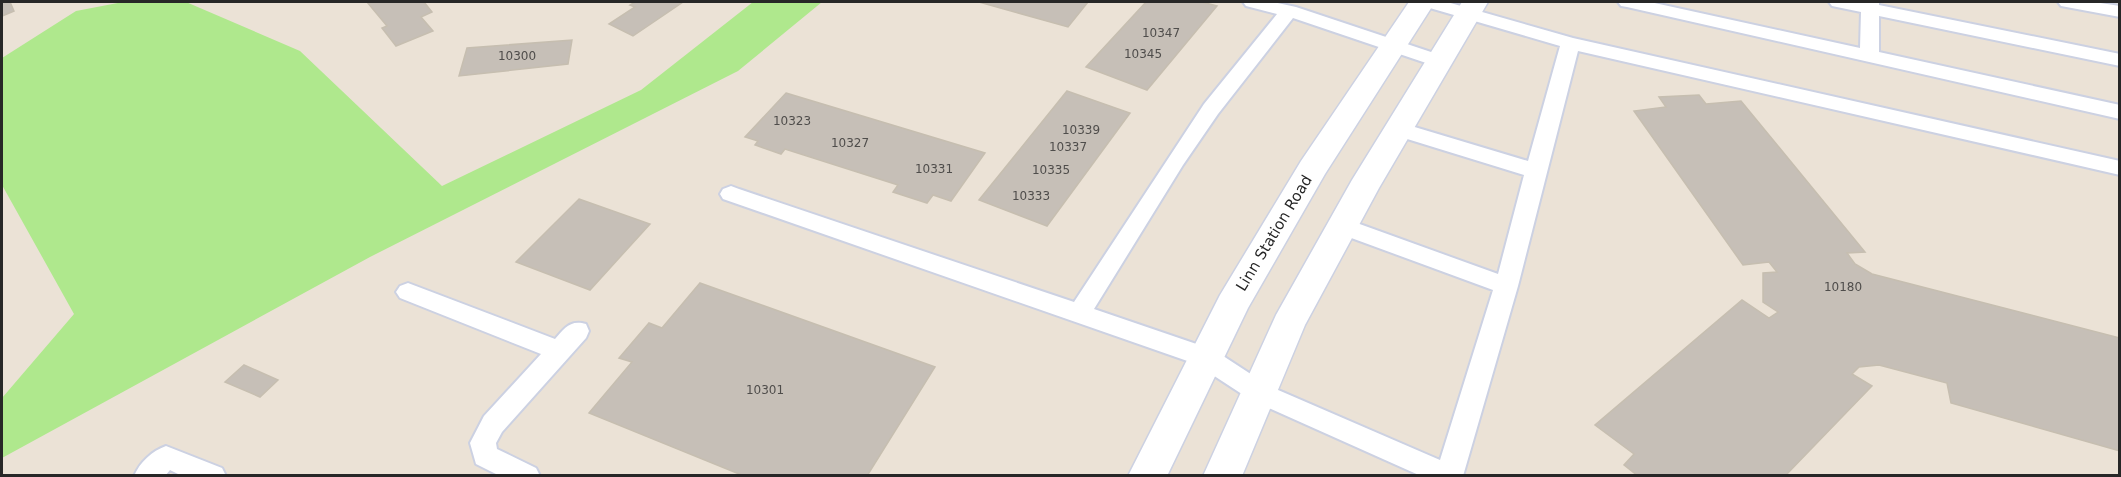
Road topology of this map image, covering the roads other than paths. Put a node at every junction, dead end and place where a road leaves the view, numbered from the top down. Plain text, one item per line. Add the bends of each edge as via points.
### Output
1 (1252, 2) edge
2 (1422, 2) edge
3 (1429, 2) edge
4 (1627, 2) edge
5 (1838, 2) edge
6 (2067, 2) edge
7 (1869, 5) edge
8 (1471, 8) edge
9 (1289, 11) junction
10 (2120, 12) edge
11 (1570, 43) junction
12 (1391, 46) junction
13 (1869, 56) junction
14 (2120, 60) edge
15 (1438, 61) junction
16 (2120, 112) edge
17 (1398, 129) junction
18 (2120, 168) edge
19 (1535, 171) junction
20 (731, 194) dead end
21 (1343, 226) junction
22 (1506, 286) junction
23 (408, 292) dead end
24 (1079, 314) junction
25 (578, 331) dead end
26 (558, 351) junction
27 (1205, 357) junction
28 (1260, 393) junction
29 (1450, 475) edge
30 (147, 476) edge
31 (213, 476) edge
32 (527, 476) edge
33 (1147, 476) edge
34 (1222, 476) edge

1 - 9 lane
2 - 12 street, Linn Station Road
3 - 8 lane
4 - 13 lane
5 - 7 lane
6 - 10 lane
7 - 13 lane
7 - 14 lane
8 - 11 lane
8 - 15 street
9 - 12 lane
9 - 24 lane via 1211,109
11 - 18 lane
11 - 19 lane
12 - 15 lane
12 - 27 street, Linn Station Road via 1312,169
13 - 16 lane
15 - 17 street
17 - 19 lane
17 - 21 street
19 - 22 lane
20 - 24 lane
21 - 22 lane
21 - 28 street via 1288,325
22 - 29 lane
23 - 26 lane
24 - 27 lane
25 - 26 lane
26 - 32 lane via 493,424 483,443 485,456
27 - 28 lane
27 - 33 street, Linn Station Road
28 - 29 lane
28 - 34 street
30 - 31 lane via 166,456

